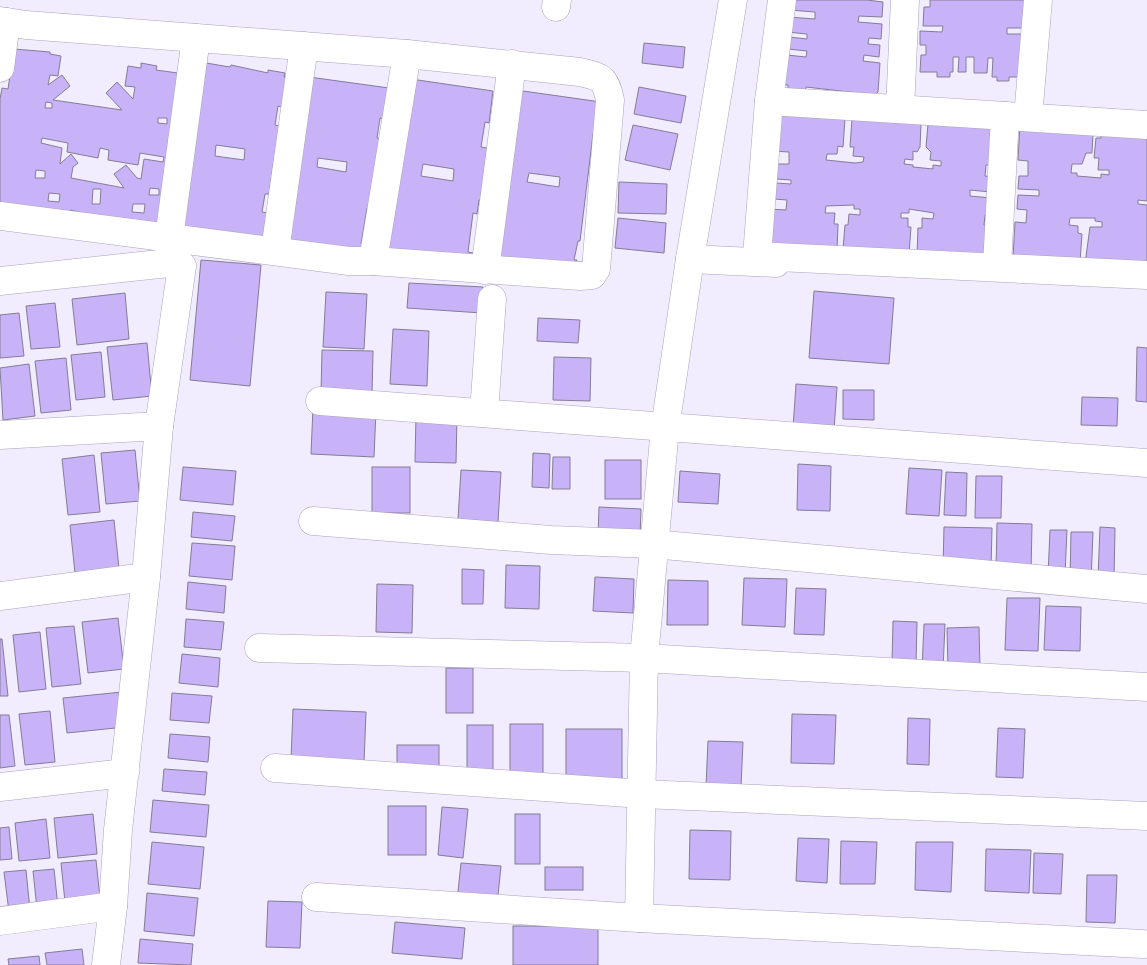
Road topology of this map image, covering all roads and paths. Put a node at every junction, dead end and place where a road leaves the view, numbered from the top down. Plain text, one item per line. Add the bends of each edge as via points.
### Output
1 (733, 0) edge
2 (782, 0) edge
3 (905, 0) edge
4 (1038, 0) edge
5 (3, 21) edge
6 (196, 38) junction
7 (304, 46) junction
8 (407, 54) junction
9 (512, 64) junction
10 (0, 68) edge
11 (769, 101) junction
12 (900, 109) junction
13 (1017, 117) junction
14 (1147, 125) edge
15 (0, 216) edge
16 (169, 238) junction
17 (275, 252) junction
18 (690, 259) junction
19 (373, 261) junction
20 (997, 266) junction
21 (485, 270) junction
22 (1147, 275) edge
23 (0, 281) edge
24 (1147, 282) edge
25 (492, 299) dead end
26 (320, 400) dead end
27 (484, 413) junction
28 (159, 426) junction
29 (665, 428) junction
30 (0, 435) edge
31 (1147, 464) edge
32 (313, 521) dead end
33 (653, 544) junction
34 (146, 577) junction
35 (1147, 589) edge
36 (0, 596) edge
37 (259, 648) dead end
38 (644, 658) junction
39 (1147, 687) edge
40 (275, 768) dead end
41 (125, 773) junction
42 (0, 788) edge
43 (642, 794) junction
44 (1147, 816) edge
45 (316, 897) dead end
46 (113, 906) junction
47 (639, 918) junction
48 (0, 921) edge
49 (1143, 945) edge
50 (106, 965) edge

1 - 18 street
2 - 11 street
3 - 12 street
4 - 13 street
5 - 6 street
5 - 10 street
6 - 7 street
6 - 16 street
7 - 8 street
7 - 17 street
8 - 9 street
8 - 19 street
9 - 21 street
9 - 21 street via 580,72 600,77 607,85 610,100 596,269 592,275 580,276
11 - 12 street
11 - 20 street via 756,256
12 - 13 street
13 - 14 street
13 - 20 street
15 - 16 street
16 - 17 street
17 - 19 street
18 - 24 street
18 - 29 street
19 - 21 street
20 - 22 street
23 - 28 street via 178,262 182,266
25 - 27 street
26 - 27 street
27 - 29 street
28 - 30 street
28 - 34 street
29 - 31 street
29 - 33 street
32 - 33 street via 552,540
33 - 35 street
33 - 38 street
34 - 36 street
34 - 41 street
37 - 38 street
38 - 39 street
38 - 43 street
40 - 43 street
41 - 42 street
41 - 46 street
43 - 44 street
43 - 47 street
45 - 47 street
46 - 48 street
46 - 50 street
47 - 49 street

